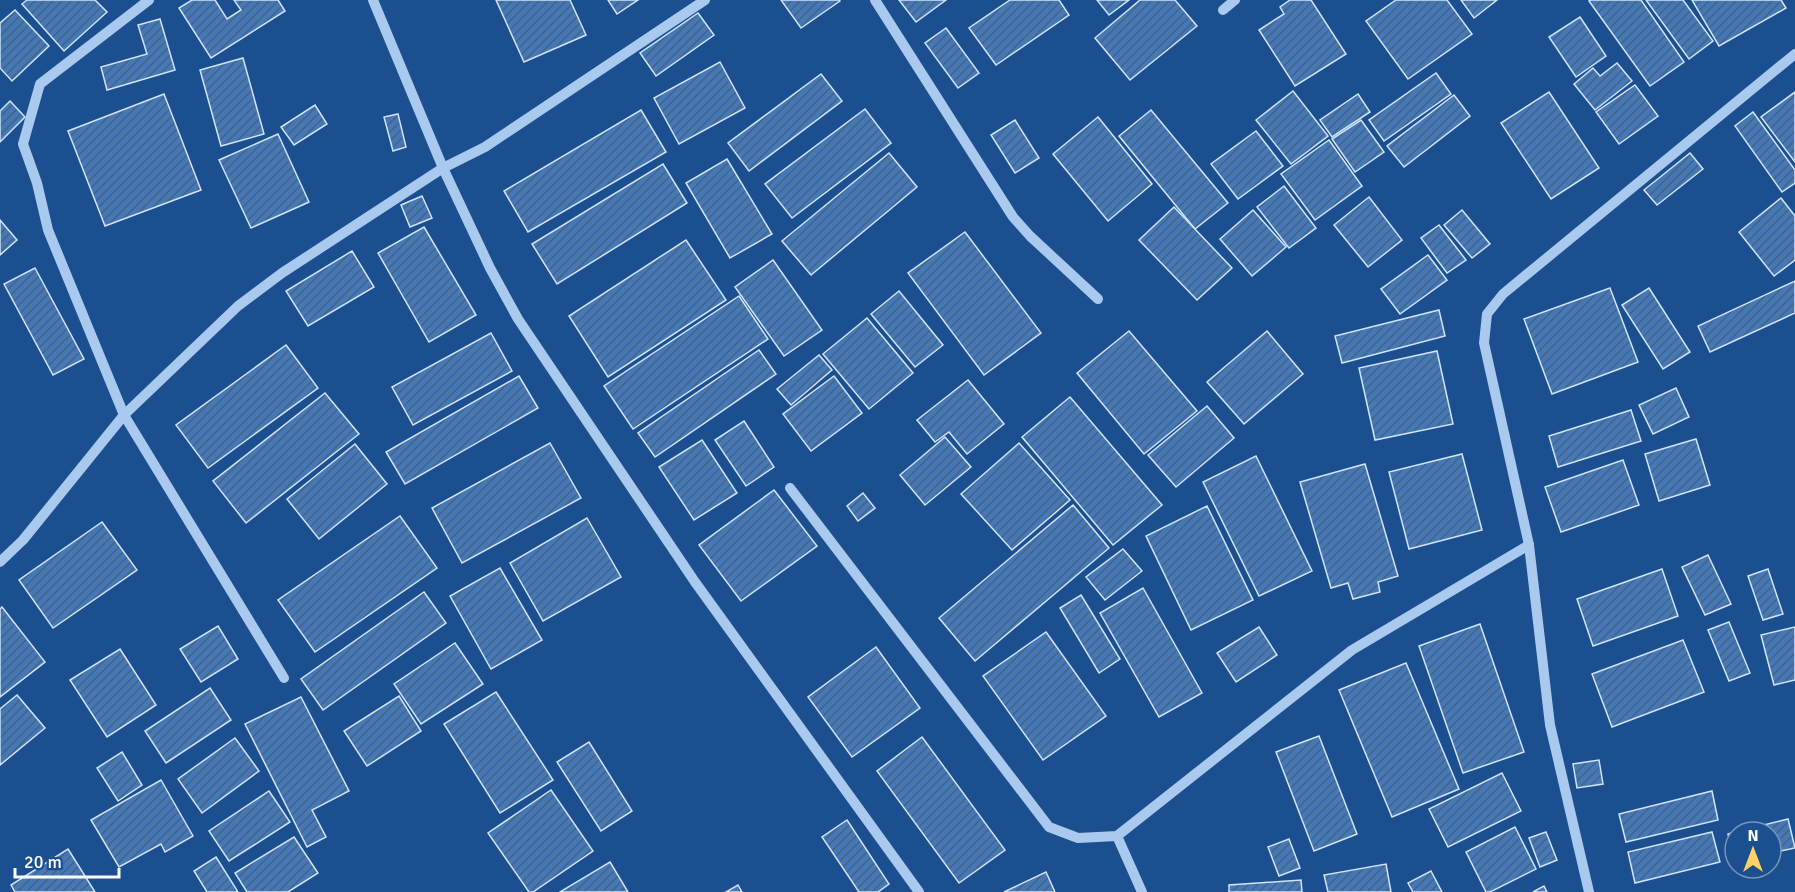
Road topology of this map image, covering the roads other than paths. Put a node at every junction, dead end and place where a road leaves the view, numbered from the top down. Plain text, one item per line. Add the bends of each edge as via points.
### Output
1 (149, 0) edge
2 (374, 0) edge
3 (705, 0) edge
4 (874, 0) edge
5 (1235, 0) edge
6 (1223, 10) dead end
7 (1795, 54) edge
8 (443, 168) junction
9 (1098, 299) dead end
10 (124, 415) junction
11 (790, 488) dead end
12 (1529, 545) junction
13 (0, 562) edge
14 (284, 678) dead end
15 (1118, 836) junction
16 (919, 892) edge
17 (1142, 892) edge
18 (1589, 892) edge

1 - 10 street via 40,84 23,144 48,230
2 - 8 street
3 - 8 street via 485,147
4 - 9 street via 1013,217
5 - 6 street
7 - 12 street via 1503,294 1487,314 1485,343
8 - 10 street via 238,306
8 - 16 street via 518,319 695,582
10 - 13 street via 23,540
10 - 14 street
11 - 15 street via 1049,828 1078,838
12 - 15 street via 1352,650
12 - 18 street via 1550,725
15 - 17 street

